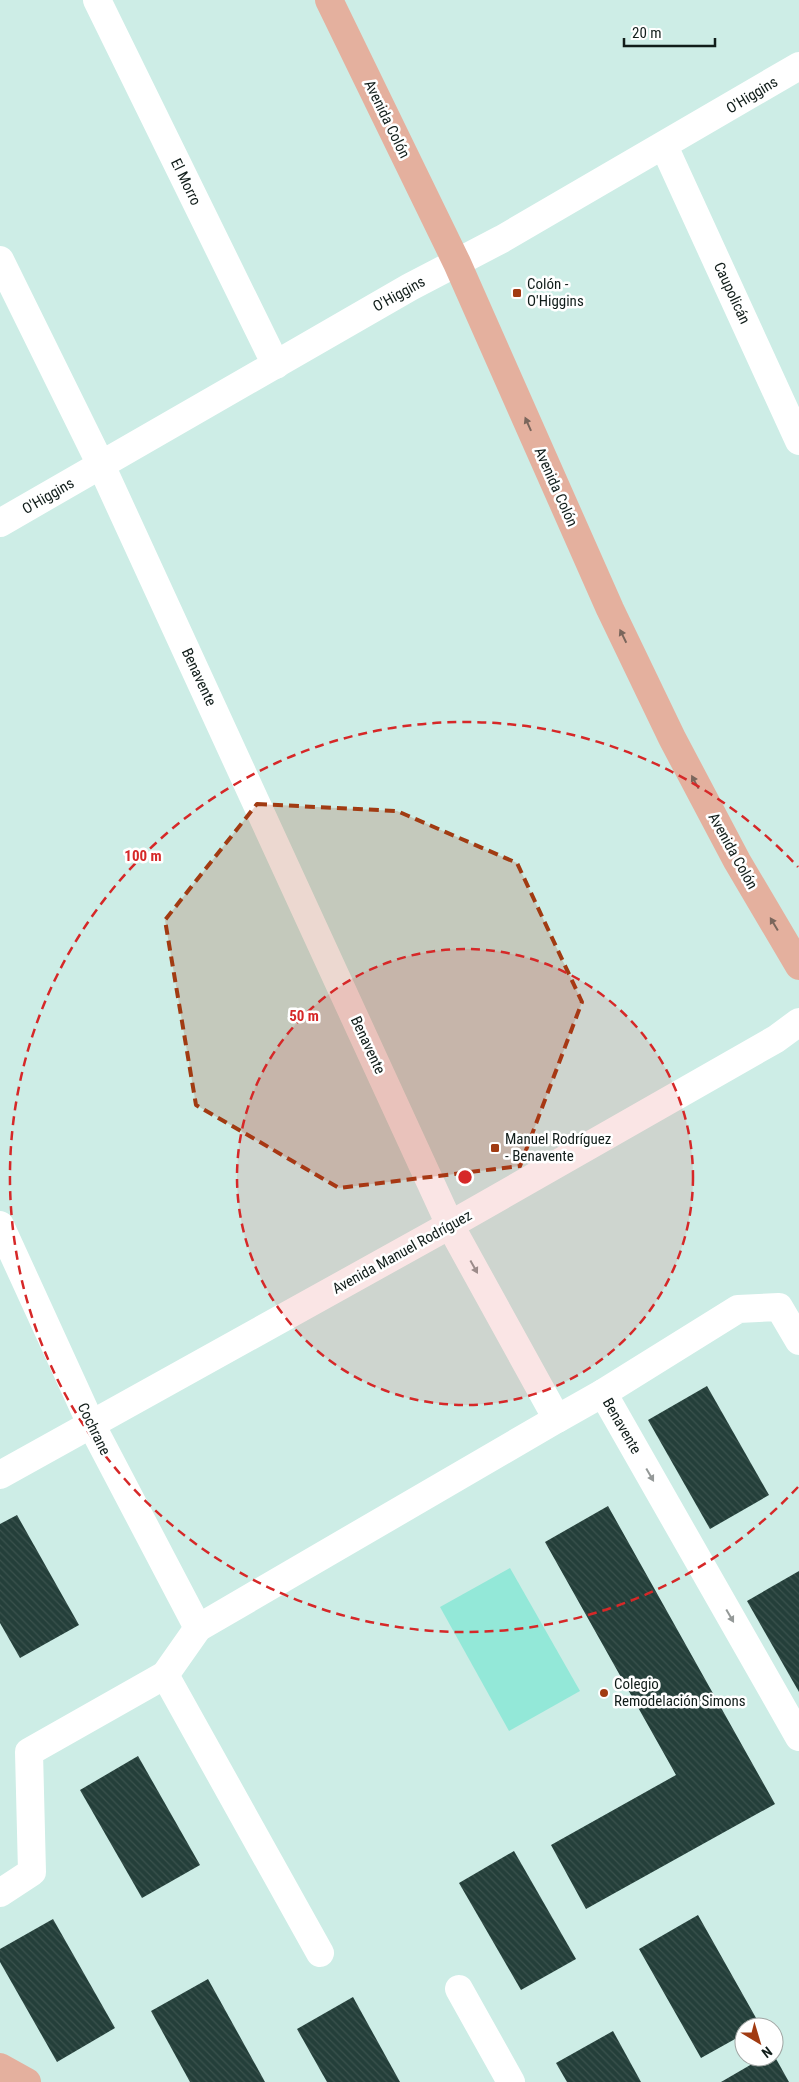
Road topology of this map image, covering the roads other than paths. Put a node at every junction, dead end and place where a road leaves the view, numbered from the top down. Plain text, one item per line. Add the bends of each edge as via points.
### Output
1 (97, 0) edge
2 (329, 0) edge
3 (799, 66) edge
4 (664, 146) junction
5 (0, 260) edge
6 (457, 263) junction
7 (276, 364) junction
8 (799, 441) edge
9 (101, 465) junction
10 (0, 523) edge
11 (799, 966) edge
12 (799, 1022) edge
13 (0, 1225) edge
14 (450, 1225) junction
15 (799, 1341) edge
16 (603, 1393) junction
17 (556, 1419) junction
18 (90, 1424) junction
19 (0, 1475) edge
20 (198, 1628) junction
21 (165, 1675) junction
22 (799, 1737) edge
23 (0, 1893) edge
24 (320, 1953) dead end
25 (459, 1989) dead end
26 (0, 2067) edge
27 (27, 2082) edge
28 (511, 2082) edge

1 - 7 street, El Morro
2 - 6 main road, Avenida Colón
3 - 4 street, O'Higgins
4 - 6 street, O'Higgins
4 - 8 street, Caupolicán
5 - 9 street, Benavente
6 - 7 street, O'Higgins
11 -> 6 main road, Avenida Colón via 737,861 672,738 610,608
7 - 9 street, O'Higgins
9 - 10 street, O'Higgins
9 - 14 street, Benavente
12 - 14 street, Avenida Manuel Rodríguez via 776,1039
13 - 18 street, Cochrane
14 -> 17 street, Benavente
14 - 18 street, Avenida Manuel Rodríguez
15 - 16 street via 779,1307 738,1309
16 - 17 street, Benavente
16 -> 22 street, Benavente
17 - 20 street
18 - 19 street, Avenida Manuel Rodríguez
18 - 20 street, Cochrane
20 - 21 street
21 - 23 street via 29,1752 32,1872
21 - 24 street
25 - 28 street
26 - 27 main road

